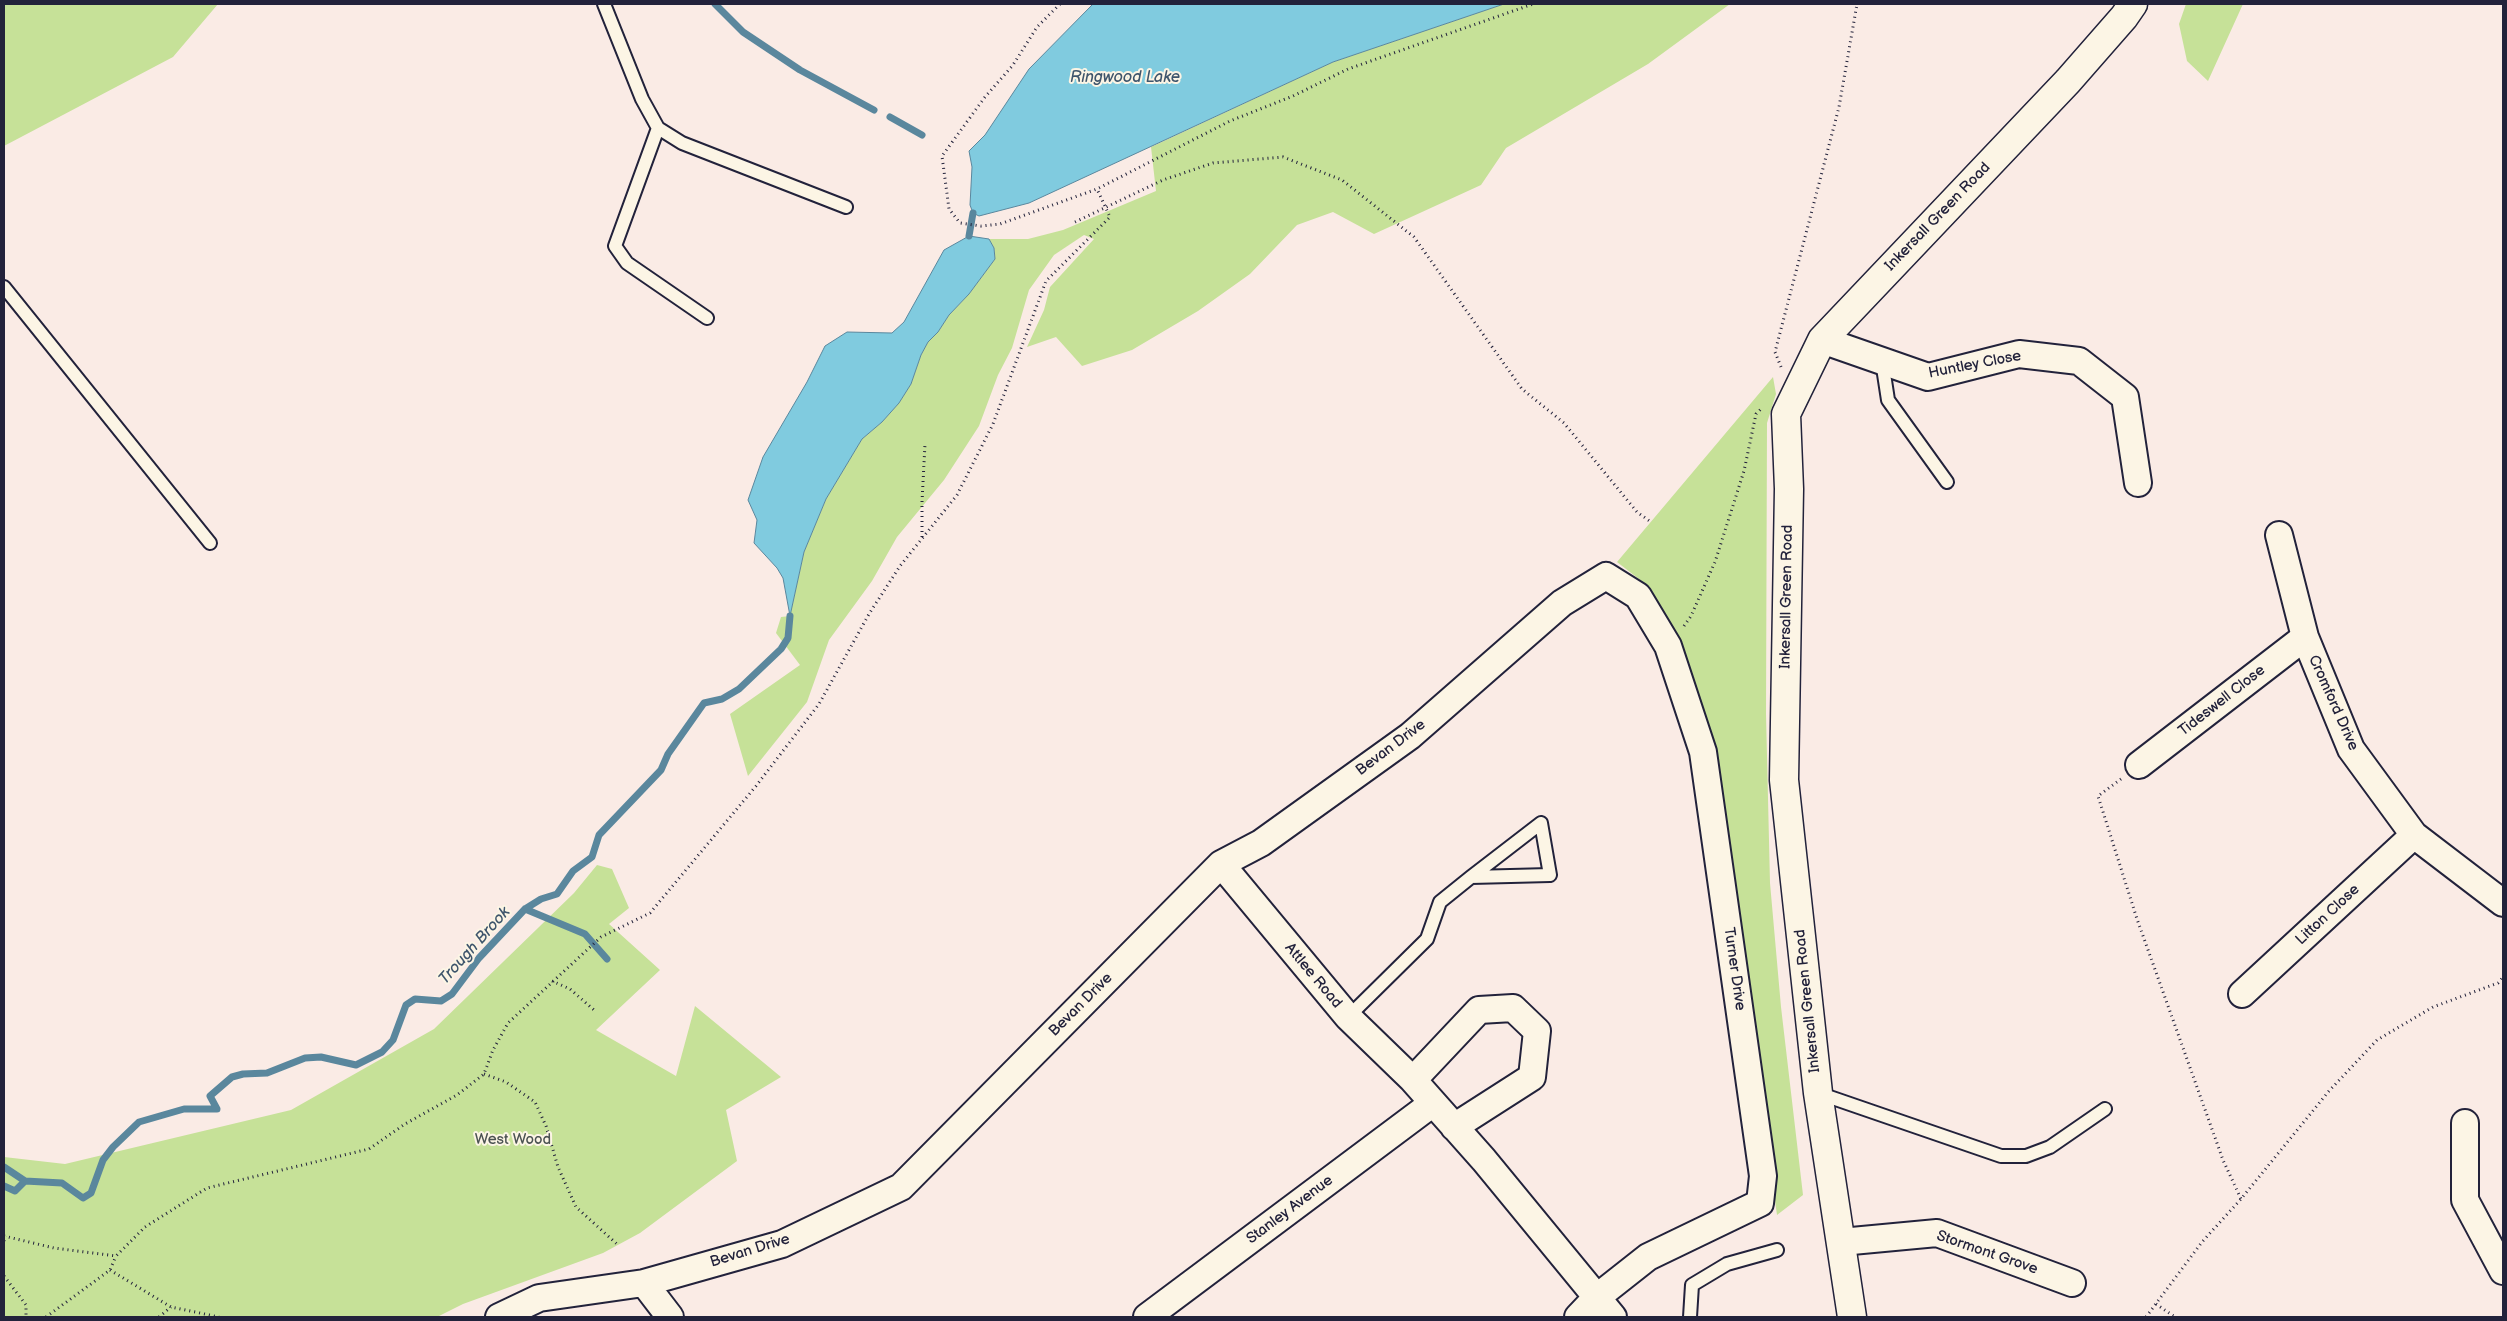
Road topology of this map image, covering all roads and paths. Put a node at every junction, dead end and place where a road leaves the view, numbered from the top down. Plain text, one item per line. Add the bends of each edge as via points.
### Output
1 (604, 4) edge
2 (1060, 4) edge
3 (1533, 4) edge
4 (1857, 4) edge
5 (2132, 4) edge
6 (658, 128) junction
7 (1097, 189) junction
8 (846, 207) dead end
9 (1105, 208) junction
10 (1075, 222) dead end
11 (4, 287) edge
12 (707, 318) dead end
13 (1822, 340) junction
14 (1882, 361) junction
15 (1798, 386) junction
16 (1763, 407) dead end
17 (925, 444) dead end
18 (1947, 482) dead end
19 (2138, 483) dead end
20 (1651, 522) dead end
21 (2279, 536) dead end
22 (922, 538) junction
23 (210, 543) dead end
24 (1606, 576) joint
25 (2305, 637) junction
26 (1668, 646) junction
27 (2139, 765) joint
28 (2414, 835) junction
29 (1221, 864) junction
30 (1471, 877) junction
31 (2503, 903) edge
32 (2503, 977) edge
33 (552, 981) junction
34 (2242, 994) dead end
35 (594, 1010) dead end
36 (1348, 1017) junction
37 (484, 1074) junction
38 (1413, 1080) junction
39 (1818, 1093) junction
40 (1433, 1103) junction
41 (2105, 1109) dead end
42 (2465, 1123) dead end
43 (1454, 1127) junction
44 (2240, 1200) junction
45 (4, 1236) edge
46 (4, 1241) edge
47 (1840, 1242) junction
48 (618, 1245) dead end
49 (1777, 1250) dead end
50 (116, 1256) junction
51 (110, 1270) junction
52 (2503, 1271) edge
53 (4, 1276) edge
54 (644, 1283) junction
55 (2072, 1283) dead end
56 (1596, 1298) junction
57 (2156, 1304) junction
58 (171, 1307) junction
59 (26, 1317) edge
60 (46, 1317) edge
61 (159, 1317) edge
62 (218, 1317) edge
63 (499, 1317) edge
64 (670, 1317) edge
65 (1147, 1317) edge
66 (1578, 1317) edge
67 (1613, 1317) edge
68 (1690, 1317) edge
69 (1852, 1317) edge
70 (2146, 1317) edge
71 (2175, 1317) edge

1 - 6 lane via 642,99
2 - 7 path via 1037,27 942,156 949,208 960,223 1000,224
3 - 7 path via 1348,70 1230,121
4 - 15 path via 1839,107 1775,352 1789,388
5 - 13 street, Inkersall Green Road via 2124,18 2068,81
6 - 8 lane via 682,143
6 - 12 lane via 615,246 627,264
7 - 9 path
9 - 10 path
9 - 20 path via 1163,180 1214,162 1283,157 1342,180 1414,237 1522,388 1564,423 1637,512
9 - 22 path via 1110,217 1046,281 993,424 957,495
11 - 23 lane
13 - 14 street, Huntley Close
13 - 15 street, Inkersall Green Road
14 - 18 lane via 1888,400
14 - 19 street, Huntley Close via 1928,377 2019,354 2079,361 2125,397
15 - 39 street, Inkersall Green Road via 1786,414 1789,489 1784,780
16 - 26 path via 1756,414 1744,471 1714,562 1691,616
17 - 22 path
21 - 25 street, Cromford Drive
22 - 33 path via 869,614 819,704 756,786 650,913 601,937
24 - 26 street, Turner Drive via 1638,596
24 - 29 street, Bevan Drive via 1562,603 1410,736 1261,843
25 - 27 street, Tideswell Close
25 - 28 street, Cromford Drive via 2351,749
26 - 56 street, Turner Drive via 1703,752 1763,1176 1760,1203 1648,1257
27 - 44 path via 2098,796 2146,946
28 - 31 street, Cromford Drive
28 - 34 street, Litton Close
29 - 36 street, Attlee Road
29 - 54 street, Bevan Drive via 901,1187 782,1244
30 - 30 lane via 1487,865 1541,824 1550,875
30 - 36 lane via 1440,902 1427,939
32 - 44 path via 2498,984 2433,1006 2377,1040 2329,1091
33 - 35 path via 570,989
33 - 37 path via 508,1023
36 - 38 street, Attlee Road
37 - 48 path via 506,1082 536,1102 576,1207
37 - 50 path via 457,1095 369,1149 208,1188 144,1227
38 - 40 street, Attlee Road
38 - 43 street via 1479,1010 1513,1008 1537,1031 1532,1077
39 - 41 lane via 2001,1156 2026,1156 2050,1147
39 - 47 street, Inkersall Green Road
40 - 43 street, Attlee Road
40 - 65 street, Stanley Avenue
42 - 52 street via 2466,1200
43 - 56 street, Attlee Road
44 - 57 path via 2202,1242
45 - 46 path
45 - 50 path via 54,1248
47 - 55 street, Stormont Grove via 1937,1233
47 - 69 street, Inkersall Green Road
49 - 68 lane via 1727,1264 1692,1285
50 - 51 path
51 - 58 path
51 - 60 path
53 - 59 path via 26,1305
54 - 63 street, Bevan Drive via 539,1298
54 - 64 street
56 - 66 street
56 - 67 street, Attlee Road
57 - 70 path
57 - 71 path
58 - 61 path
58 - 62 path

